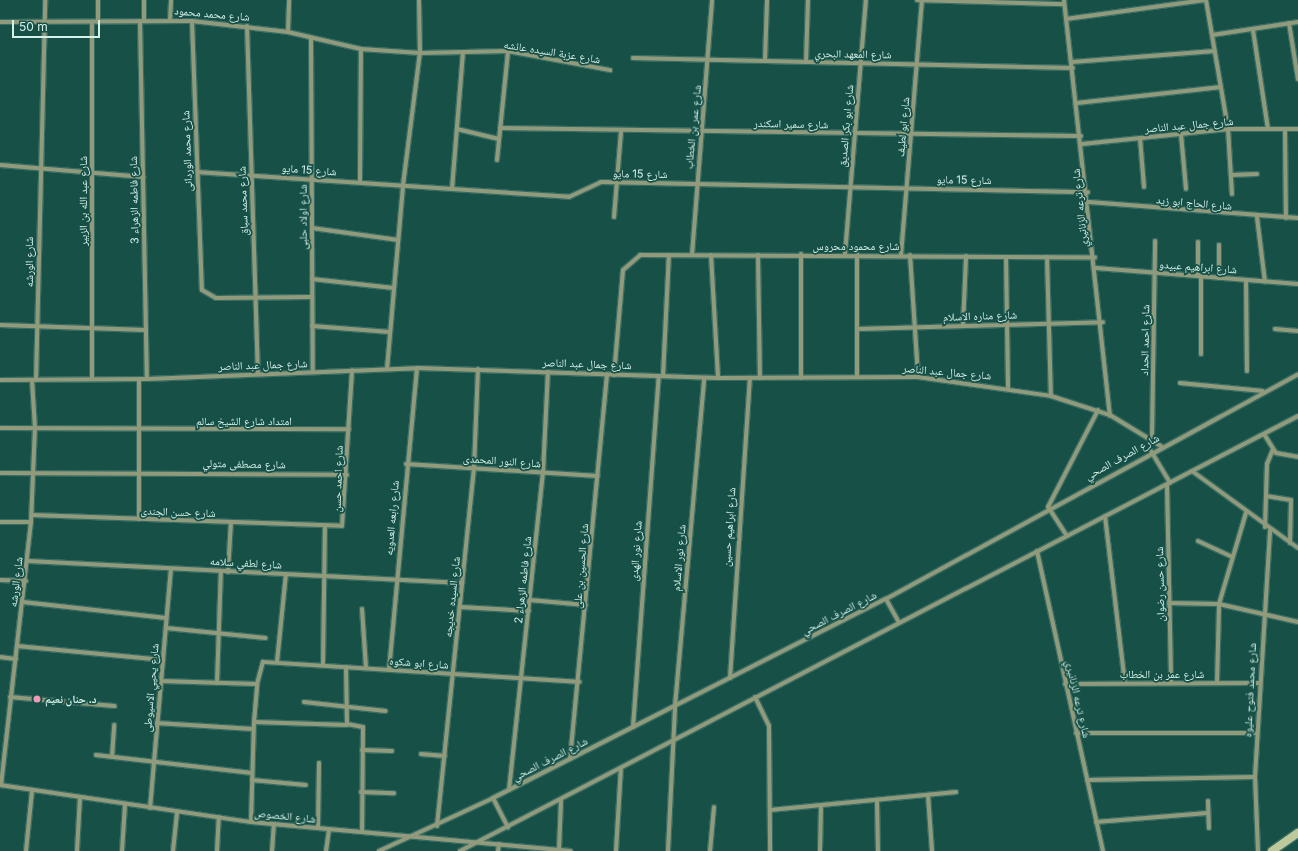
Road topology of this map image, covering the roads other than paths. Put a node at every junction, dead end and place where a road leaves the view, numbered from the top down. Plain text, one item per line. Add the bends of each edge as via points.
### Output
1 (45, 0) edge
2 (98, 0) edge
3 (144, 0) edge
4 (171, 0) edge
5 (289, 0) edge
6 (419, 0) edge
7 (712, 0) edge
8 (767, 0) edge
9 (808, 0) edge
10 (866, 0) edge
11 (917, 0) edge
12 (922, 0) edge
13 (1206, 0) edge
14 (1064, 2) edge
15 (1066, 19) junction
16 (170, 20) junction
17 (142, 21) junction
18 (192, 21) junction
19 (0, 22) edge
20 (98, 22) junction
21 (1298, 22) edge
22 (44, 23) junction
23 (92, 23) junction
24 (1289, 24) junction
25 (247, 26) junction
26 (1253, 30) junction
27 (288, 32) junction
28 (1212, 35) junction
29 (311, 38) junction
30 (361, 49) junction
31 (1215, 50) junction
32 (463, 52) junction
33 (508, 52) junction
34 (420, 53) junction
35 (633, 58) dead end
36 (709, 60) junction
37 (765, 61) junction
38 (806, 62) junction
39 (1072, 62) junction
40 (860, 63) junction
41 (917, 64) junction
42 (1072, 68) junction
43 (610, 70) dead end
44 (1298, 79) edge
45 (1221, 87) junction
46 (1077, 103) junction
47 (500, 128) junction
48 (457, 129) junction
49 (1228, 129) junction
50 (1268, 129) junction
51 (1285, 129) junction
52 (1298, 129) edge
53 (621, 131) junction
54 (701, 132) junction
55 (855, 134) junction
56 (911, 134) junction
57 (1181, 134) junction
58 (1081, 136) junction
59 (1140, 138) junction
60 (499, 139) junction
61 (1082, 144) junction
62 (497, 160) dead end
63 (0, 165) edge
64 (39, 169) junction
65 (196, 172) junction
66 (92, 174) junction
67 (1257, 174) dead end
68 (252, 175) junction
69 (1231, 175) junction
70 (143, 177) junction
71 (312, 179) junction
72 (360, 182) junction
73 (617, 182) junction
74 (696, 184) junction
75 (403, 185) junction
76 (850, 187) junction
77 (1144, 187) dead end
78 (907, 188) junction
79 (452, 189) junction
80 (1186, 189) dead end
81 (1088, 192) junction
82 (1232, 194) dead end
83 (1089, 202) junction
84 (614, 217) dead end
85 (1257, 217) junction
86 (1286, 218) junction
87 (1298, 218) edge
88 (312, 228) junction
89 (398, 240) junction
90 (1155, 241) dead end
91 (1198, 242) dead end
92 (1219, 245) dead end
93 (758, 254) junction
94 (801, 254) junction
95 (845, 254) junction
96 (857, 254) junction
97 (669, 255) junction
98 (692, 255) junction
99 (711, 255) junction
100 (901, 255) junction
101 (910, 255) junction
102 (966, 256) junction
103 (1006, 257) junction
104 (1047, 257) junction
105 (1095, 257) junction
106 (1096, 268) junction
107 (1155, 273) junction
108 (1199, 276) junction
109 (1219, 278) junction
110 (312, 279) junction
111 (1246, 280) junction
112 (1265, 282) junction
113 (1298, 284) edge
114 (394, 288) junction
115 (256, 298) junction
116 (312, 298) junction
117 (1103, 322) junction
118 (1049, 323) junction
119 (0, 324) edge
120 (1007, 324) junction
121 (312, 326) junction
122 (963, 326) junction
123 (38, 327) junction
124 (917, 327) junction
125 (857, 329) junction
126 (1275, 329) dead end
127 (92, 330) junction
128 (146, 330) junction
129 (1298, 331) edge
130 (390, 332) junction
131 (1201, 354) dead end
132 (386, 368) junction
133 (417, 368) junction
134 (478, 369) junction
135 (352, 370) junction
136 (1247, 370) dead end
137 (313, 372) junction
138 (548, 372) junction
139 (258, 374) junction
140 (1298, 374) edge
141 (607, 375) junction
142 (614, 375) junction
143 (661, 376) junction
144 (857, 377) junction
145 (918, 377) junction
146 (704, 378) junction
147 (718, 378) junction
148 (750, 378) junction
149 (760, 378) junction
150 (801, 378) junction
151 (139, 379) junction
152 (147, 379) junction
153 (0, 380) edge
154 (34, 380) junction
155 (92, 380) junction
156 (1180, 383) dead end
157 (1008, 387) junction
158 (1263, 391) junction
159 (1051, 396) junction
160 (1098, 410) junction
161 (1110, 415) junction
162 (1298, 416) edge
163 (0, 428) edge
164 (35, 428) junction
165 (349, 429) junction
166 (139, 430) junction
167 (1264, 434) junction
168 (1152, 439) junction
169 (1161, 446) junction
170 (1273, 449) junction
171 (1151, 451) junction
172 (1298, 457) edge
173 (406, 464) junction
174 (474, 468) junction
175 (140, 472) junction
176 (543, 472) junction
177 (1192, 472) junction
178 (0, 473) edge
179 (34, 474) junction
180 (347, 475) junction
181 (598, 476) junction
182 (1168, 484) junction
183 (1266, 496) junction
184 (1048, 507) junction
185 (1246, 513) junction
186 (32, 515) junction
187 (1105, 516) junction
188 (139, 519) junction
189 (0, 522) edge
190 (31, 522) junction
191 (231, 522) junction
192 (324, 526) junction
193 (1265, 527) junction
194 (1270, 530) junction
195 (1067, 536) junction
196 (1198, 541) dead end
197 (1290, 543) junction
198 (1298, 548) edge
199 (1037, 551) junction
200 (1233, 557) junction
201 (28, 562) junction
202 (171, 569) junction
203 (221, 571) junction
204 (228, 572) junction
205 (286, 574) junction
206 (324, 576) junction
207 (0, 580) edge
208 (396, 580) junction
209 (26, 581) junction
210 (462, 584) junction
211 (886, 599) junction
212 (530, 600) junction
213 (23, 602) junction
214 (1170, 603) junction
215 (1219, 604) junction
216 (586, 605) junction
217 (460, 607) junction
218 (362, 609) dead end
219 (529, 611) junction
220 (1263, 614) junction
221 (166, 618) junction
222 (898, 622) junction
223 (1298, 622) edge
224 (166, 628) junction
225 (219, 633) junction
226 (265, 638) dead end
227 (17, 646) junction
228 (0, 657) edge
229 (16, 659) junction
230 (163, 660) junction
231 (278, 662) junction
232 (324, 665) junction
233 (346, 667) junction
234 (366, 668) junction
235 (389, 670) junction
236 (453, 674) junction
237 (522, 678) junction
238 (730, 678) junction
239 (161, 681) junction
240 (579, 682) junction
241 (217, 683) junction
242 (1172, 683) junction
243 (1217, 683) junction
244 (1259, 683) junction
245 (257, 684) junction
246 (1065, 684) junction
247 (1125, 684) junction
248 (10, 697) junction
249 (755, 697) junction
250 (304, 702) dead end
251 (115, 706) dead end
252 (675, 706) junction
253 (346, 707) junction
254 (386, 711) dead end
255 (254, 722) junction
256 (157, 723) junction
257 (114, 725) dead end
258 (347, 725) junction
259 (633, 727) junction
260 (253, 729) junction
261 (1076, 733) junction
262 (1257, 733) junction
263 (674, 741) junction
264 (362, 750) junction
265 (392, 751) dead end
266 (421, 754) dead end
267 (96, 755) dead end
268 (445, 756) junction
269 (112, 757) junction
270 (570, 759) junction
271 (154, 762) junction
272 (319, 763) dead end
273 (621, 768) junction
274 (252, 773) junction
275 (1255, 776) junction
276 (252, 780) junction
277 (1087, 780) junction
278 (0, 785) edge
279 (306, 785) dead end
280 (509, 790) junction
281 (32, 791) junction
282 (362, 792) junction
283 (956, 792) dead end
284 (394, 793) dead end
285 (928, 795) junction
286 (80, 798) junction
287 (493, 798) junction
288 (561, 800) junction
289 (876, 800) junction
290 (1208, 801) dead end
291 (125, 804) junction
292 (821, 806) junction
293 (714, 807) dead end
294 (150, 808) junction
295 (770, 810) junction
296 (177, 812) junction
297 (1208, 813) junction
298 (219, 818) junction
299 (251, 822) junction
300 (1096, 822) junction
301 (274, 824) junction
302 (437, 826) junction
303 (508, 827) junction
304 (318, 828) junction
305 (1209, 828) dead end
306 (329, 829) junction
307 (362, 832) junction
308 (1298, 833) edge
309 (414, 837) junction
310 (478, 842) junction
311 (498, 844) junction
312 (559, 850) junction
313 (26, 851) edge
314 (77, 851) edge
315 (122, 851) edge
316 (173, 851) edge
317 (216, 851) edge
318 (272, 851) edge
319 (326, 851) edge
320 (379, 851) edge
321 (460, 851) edge
322 (498, 851) edge
323 (571, 851) edge
324 (616, 851) edge
325 (668, 851) edge
326 (710, 851) edge
327 (770, 851) edge
328 (820, 851) edge
329 (878, 851) edge
330 (932, 851) edge
331 (1103, 851) edge
332 (1258, 851) edge
333 (1272, 851) edge

1 - 22 street
2 - 20 street
3 - 17 street, شارع فاطمه الزهراء 3
4 - 16 street
5 - 27 street
6 - 34 street
7 - 36 street, شارع عمر بن الخطاب
8 - 37 street
9 - 38 street
10 - 40 street, شارع ابو بكر الصديق
11 - 12 street
12 - 14 street
12 - 41 street, شارع ابو لطيف
13 - 15 street
13 - 28 street
14 - 15 street, شارع ترعه الزنانيري
15 - 39 street, شارع ترعه الزنانيري
16 - 17 street, شارع محمد محمود
16 - 18 street, شارع محمد محمود
17 - 20 street, شارع محمد محمود
17 - 70 street, شارع فاطمه الزهراء 3
18 - 25 street, شارع محمد محمود
18 - 65 street, شارع محمد الوردانى
19 - 22 street, شارع محمد محمود
20 - 23 street, شارع محمد محمود
21 - 24 street
22 - 23 street, شارع محمد محمود
22 - 64 street, شارع الورشه
23 - 66 street, شارع عبد الله بن الزبير
24 - 26 street
24 - 44 street
25 - 27 street, شارع محمد محمود
25 - 68 street, شارع محمد سباق
26 - 28 street
26 - 50 street
27 - 29 street, شارع محمد محمود
28 - 31 street
29 - 30 street, شارع محمد محمود
29 - 71 street, شارع اولاد حلبى
30 - 34 street, شارع محمد محمود
30 - 72 street
31 - 39 street
31 - 45 street
32 - 33 street, شارع عزبة السيده عائشه
32 - 34 street, شارع عزبة السيده عائشه
32 - 48 street
33 - 43 street, شارع عزبة السيده عائشه
33 - 47 street
34 - 75 street
35 - 36 street, شارع المعهد البحري
36 - 37 street, شارع المعهد البحري
36 - 54 street, شارع عمر بن الخطاب
37 - 38 street, شارع المعهد البحري
38 - 40 street, شارع المعهد البحري
39 - 42 street, شارع ترعه الزنانيري
40 - 41 street, شارع المعهد البحري
40 - 55 street, شارع ابو بكر الصديق
41 - 42 street, شارع المعهد البحري
41 - 56 street, شارع ابو لطيف
42 - 46 street, شارع ترعه الزنانيري
45 - 46 street
45 - 49 street
46 - 58 street, شارع ترعه الزنانيري
47 - 53 street, شارع سمير اسكندر
47 - 60 street
48 - 60 street
48 - 79 street
49 - 50 street, شارع جمال عبد الناصر
49 - 57 street, شارع جمال عبد الناصر
49 - 69 street
50 - 51 street, شارع جمال عبد الناصر
51 - 52 street, شارع جمال عبد الناصر
51 - 86 street
53 - 54 street, شارع سمير اسكندر
53 - 73 street
54 - 55 street, شارع سمير اسكندر
54 - 74 street, شارع عمر بن الخطاب
55 - 56 street, شارع سمير اسكندر
55 - 76 street, شارع ابو بكر الصديق
56 - 58 street, شارع سمير اسكندر
56 - 78 street, شارع ابو لطيف
57 - 59 street, شارع جمال عبد الناصر
57 - 80 street
58 - 61 street, شارع ترعه الزنانيري
59 - 61 street, شارع جمال عبد الناصر
59 - 77 street
60 - 62 street
61 - 81 street, شارع ترعه الزنانيري
63 - 64 street
64 - 66 street
64 - 123 street, شارع الورشه
65 - 68 street, شارع 15 مايو
65 - 115 street, شارع محمد الوردانى via 200,280 207,295
66 - 70 street
66 - 127 street, شارع عبد الله بن الزبير
67 - 69 street
68 - 71 street, شارع 15 مايو
68 - 115 street, شارع محمد سباق
69 - 82 street
70 - 128 street, شارع فاطمه الزهراء 3
71 - 72 street, شارع 15 مايو
71 - 88 street, شارع اولاد حلبى
72 - 75 street, شارع 15 مايو
73 - 74 street, شارع 15 مايو
73 - 79 street, شارع 15 مايو via 595,183 569,197
73 - 84 street
74 - 76 street, شارع 15 مايو
74 - 98 street, شارع عمر بن الخطاب
75 - 79 street, شارع 15 مايو
75 - 89 street
76 - 78 street, شارع 15 مايو
76 - 95 street, شارع ابو بكر الصديق
78 - 81 street, شارع 15 مايو
78 - 100 street, شارع ابو لطيف
81 - 83 street, شارع ترعه الزنانيري
83 - 85 street, شارع الحاج ابو زيد
83 - 105 street, شارع ترعه الزنانيري
85 - 86 street, شارع الحاج ابو زيد
85 - 112 street
86 - 87 street, شارع الحاج ابو زيد
88 - 89 street
88 - 110 street, شارع اولاد حلبى
89 - 114 street
90 - 107 street, شارع احمد الحداد
91 - 108 street
92 - 109 street
93 - 94 street, شارع محمود محروس
93 - 99 street, شارع محمود محروس
93 - 149 street
94 - 95 street, شارع محمود محروس
94 - 150 street
95 - 96 street, شارع محمود محروس
96 - 100 street, شارع محمود محروس
96 - 125 street
97 - 98 street, شارع محمود محروس
97 - 142 street, شارع محمود محروس via 640,255 623,270
97 - 143 street, شارع نور الهدى
98 - 99 street, شارع محمود محروس
99 - 147 street
100 - 101 street, شارع محمود محروس
101 - 102 street, شارع محمود محروس
101 - 124 street
102 - 103 street, شارع محمود محروس
102 - 122 street
103 - 104 street, شارع محمود محروس
103 - 120 street
104 - 105 street, شارع محمود محروس
104 - 118 street
105 - 106 street, شارع ترعه الزنانيري
106 - 107 street, شارع ابراهيم عبيدو
106 - 117 street, شارع ترعه الزنانيري
107 - 108 street, شارع ابراهيم عبيدو
107 - 168 street, شارع احمد الحداد
108 - 109 street, شارع ابراهيم عبيدو
108 - 131 street
109 - 111 street, شارع ابراهيم عبيدو
110 - 114 street
110 - 116 street, شارع اولاد حلبى
111 - 112 street, شارع ابراهيم عبيدو
111 - 136 street
112 - 113 street, شارع ابراهيم عبيدو
114 - 130 street
115 - 116 street
115 - 139 street, شارع محمد سباق
116 - 121 street, شارع اولاد حلبى
117 - 118 street, شارع مناره الاسلام
117 - 161 street, شارع ترعه الزنانيري
118 - 120 street, شارع مناره الاسلام
118 - 159 street
119 - 123 street
120 - 122 street, شارع مناره الاسلام
120 - 157 street
121 - 130 street
121 - 137 street, شارع اولاد حلبى
122 - 124 street, شارع مناره الاسلام
123 - 127 street
123 - 154 street, شارع الورشه
124 - 125 street, شارع مناره الاسلام
124 - 145 street
125 - 144 street
126 - 129 street
127 - 128 street
127 - 155 street, شارع عبد الله بن الزبير
128 - 152 street, شارع فاطمه الزهراء 3
130 - 132 street
132 - 133 street, شارع جمال عبد الناصر
132 - 135 street, شارع جمال عبد الناصر
133 - 134 street, شارع جمال عبد الناصر
133 - 173 street, شارع رابعه العدويه
134 - 138 street, شارع جمال عبد الناصر
134 - 174 street, شارع السيده خديجه
135 - 137 street, شارع جمال عبد الناصر
135 - 165 street, شارع احمد حسن
137 - 139 street, شارع جمال عبد الناصر
138 - 141 street, شارع جمال عبد الناصر
138 - 176 street, شارع فاطمه الزهراء 2
139 - 152 street, شارع جمال عبد الناصر
140 - 158 street, شارع الصرف الصحي
141 - 142 street, شارع جمال عبد الناصر
141 - 181 street, شارع الحسين بن على
142 - 143 street, شارع جمال عبد الناصر
143 - 146 street, شارع جمال عبد الناصر
143 - 259 street, شارع نور الهدى
144 - 145 street, شارع جمال عبد الناصر
144 - 150 street, شارع جمال عبد الناصر
145 - 157 street, شارع جمال عبد الناصر
146 - 147 street, شارع جمال عبد الناصر
146 - 252 street, شارع نور الاسلام
147 - 148 street, شارع جمال عبد الناصر
148 - 149 street, شارع جمال عبد الناصر
148 - 238 street, شارع ابراهيم حسين
149 - 150 street, شارع جمال عبد الناصر
151 - 152 street, شارع جمال عبد الناصر
151 - 155 street, شارع جمال عبد الناصر
151 - 166 street
153 - 154 street, شارع جمال عبد الناصر
154 - 155 street, شارع جمال عبد الناصر
154 - 164 street, شارع الورشه
156 - 158 street
157 - 159 street, شارع جمال عبد الناصر
158 - 169 street, شارع الصرف الصحي
159 - 160 street, شارع جمال عبد الناصر
160 - 161 street, شارع جمال عبد الناصر
160 - 184 street
161 - 168 street, شارع جمال عبد الناصر
162 - 167 street
163 - 164 street, امتداد شارع الشيخ سالم
164 - 166 street, امتداد شارع الشيخ سالم
164 - 179 street, شارع الورشه
165 - 166 street, امتداد شارع الشيخ سالم
165 - 180 street, شارع احمد حسن
166 - 175 street
167 - 170 street
167 - 177 street
168 - 169 street, شارع جمال عبد الناصر
169 - 171 street, شارع الصرف الصحي
170 - 172 street via 1280,455
170 - 183 street via 1266,464
171 - 182 street
171 - 184 street, شارع الصرف الصحي
173 - 174 street, شارع النور المحمدى
173 - 208 street, شارع رابعه العدويه
174 - 176 street, شارع النور المحمدى
174 - 210 street, شارع السيده خديجه
175 - 179 street, شارع مصطفى متولي
175 - 180 street, شارع مصطفى متولي
175 - 188 street
176 - 181 street, شارع النور المحمدى
176 - 212 street, شارع فاطمه الزهراء 2
177 - 182 street
177 - 185 street
178 - 179 street, شارع مصطفى متولي
179 - 186 street, شارع الورشه
180 - 192 street, شارع احمد حسن via 345,524
181 - 216 street, شارع الحسين بن على
182 - 187 street
182 - 214 street, شارع حسن رضوان
183 - 193 street
183 - 197 street via 1291,500
184 - 195 street
184 - 211 street, شارع الصرف الصحي
185 - 193 street
185 - 200 street
186 - 188 street, شارع حسن الجندى
186 - 190 street, شارع الورشه
187 - 195 street
187 - 247 street
188 - 191 street, شارع حسن الجندى
189 - 190 street
190 - 201 street, شارع الورشه
191 - 192 street, شارع حسن الجندى
191 - 204 street
192 - 206 street, شارع احمد حسن
193 - 194 street
194 - 197 street
194 - 220 street, شارع محمد فتوح عليوه
195 - 199 street
196 - 200 street
197 - 198 street
199 - 222 street
199 - 246 street, شارع ترعه الزنانيري
200 - 215 street
201 - 202 street, شارع لطفي سلامه
201 - 209 street, شارع الورشه
202 - 203 street, شارع لطفي سلامه
202 - 221 street, شارع يحيي الاسيوطى
203 - 204 street, شارع لطفي سلامه
203 - 225 street
204 - 205 street, شارع لطفي سلامه
205 - 206 street, شارع لطفي سلامه
205 - 231 street
206 - 208 street, شارع لطفي سلامه
206 - 232 street, شارع احمد حسن
207 - 209 street
208 - 210 street, شارع لطفي سلامه
208 - 235 street, شارع رابعه العدويه
209 - 213 street, شارع الورشه
210 - 217 street, شارع السيده خديجه
211 - 222 street
211 - 238 street, شارع الصرف الصحي
212 - 216 street
212 - 219 street, شارع فاطمه الزهراء 2
213 - 221 street
213 - 227 street, شارع الورشه
214 - 215 street
214 - 242 street, شارع حسن رضوان
215 - 220 street
215 - 243 street
216 - 240 street, شارع الحسين بن على
217 - 219 street
217 - 236 street, شارع السيده خديجه
218 - 234 street
219 - 237 street, شارع فاطمه الزهراء 2
220 - 223 street
220 - 244 street, شارع محمد فتوح عليوه
221 - 224 street, شارع يحيي الاسيوطى
222 - 249 street
224 - 225 street
224 - 230 street, شارع يحيي الاسيوطى
225 - 226 street
225 - 241 street
227 - 229 street, شارع الورشه
227 - 230 street
228 - 229 street
229 - 248 street, شارع الورشه
230 - 239 street, شارع يحيي الاسيوطى
231 - 232 street, شارع ابو شكوه
231 - 245 street, شارع ابو شكوه via 266,661 260,666
232 - 233 street, شارع ابو شكوه
233 - 234 street, شارع ابو شكوه
233 - 253 street
234 - 235 street, شارع ابو شكوه
235 - 236 street, شارع ابو شكوه
236 - 237 street, شارع ابو شكوه
236 - 268 street, شارع السيده خديجه
237 - 240 street, شارع ابو شكوه
237 - 280 street, شارع فاطمه الزهراء 2
238 - 252 street, شارع الصرف الصحي
239 - 241 street
239 - 256 street, شارع يحيي الاسيوطى
240 - 270 street, شارع الحسين بن على
241 - 245 street
242 - 243 street, شارع عمر بن الخطاب
242 - 247 street, شارع عمر بن الخطاب
243 - 244 street, شارع عمر بن الخطاب
244 - 262 street, شارع محمد فتوح عليوه
245 - 255 street
246 - 247 street, شارع عمر بن الخطاب
246 - 261 street, شارع ترعه الزنانيري
248 - 251 street
248 - 278 street, شارع الورشه
249 - 263 street
249 - 295 street via 769,726
250 - 253 street
252 - 259 street, شارع الصرف الصحي
252 - 263 street, شارع نور الاسلام
253 - 254 street
253 - 258 street
255 - 258 street
255 - 260 street
256 - 260 street
256 - 271 street, شارع يحيي الاسيوطى
257 - 269 street
258 - 264 street via 362,726
259 - 270 street, شارع الصرف الصحي
260 - 274 street
261 - 262 street
261 - 277 street, شارع ترعه الزنانيري
262 - 275 street, شارع محمد فتوح عليوه
263 - 273 street
263 - 325 street, شارع نور الاسلام
264 - 265 street
264 - 282 street
266 - 268 street
267 - 269 street
268 - 302 street, شارع السيده خديجه
269 - 271 street
270 - 280 street, شارع الصرف الصحي
271 - 274 street
271 - 294 street, شارع يحيي الاسيوطى
272 - 304 street
273 - 288 street
273 - 324 street
274 - 276 street
275 - 277 street
275 - 332 street, شارع محمد فتوح عليوه
276 - 279 street
276 - 299 street
277 - 300 street, شارع ترعه الزنانيري
278 - 281 street, شارع الخصوص
280 - 287 street, شارع الصرف الصحي
281 - 286 street, شارع الخصوص
281 - 313 street
282 - 284 street
282 - 307 street
283 - 285 street
285 - 289 street
285 - 330 street
286 - 291 street, شارع الخصوص
286 - 314 street
287 - 302 street, شارع الصرف الصحي
287 - 303 street
288 - 303 street
288 - 312 street
289 - 292 street
289 - 329 street
290 - 297 street
291 - 294 street, شارع الخصوص
291 - 315 street
292 - 295 street
292 - 328 street
293 - 326 street
294 - 296 street, شارع الخصوص
295 - 327 street
296 - 298 street, شارع الخصوص
296 - 316 street
297 - 300 street
297 - 305 street
298 - 299 street, شارع الخصوص
298 - 317 street
299 - 301 street, شارع الخصوص
300 - 331 street, شارع ترعه الزنانيري
301 - 304 street, شارع الخصوص
301 - 318 street
302 - 309 street, شارع الصرف الصحي
303 - 310 street
304 - 306 street, شارع الخصوص
306 - 307 street, شارع الخصوص
306 - 319 street
307 - 309 street, شارع الخصوص
308 - 333 main road
309 - 310 street, شارع الخصوص
309 - 320 street, شارع الصرف الصحي
310 - 311 street, شارع الخصوص
310 - 321 street
311 - 312 street, شارع الخصوص
311 - 322 street
312 - 323 street, شارع الخصوص

